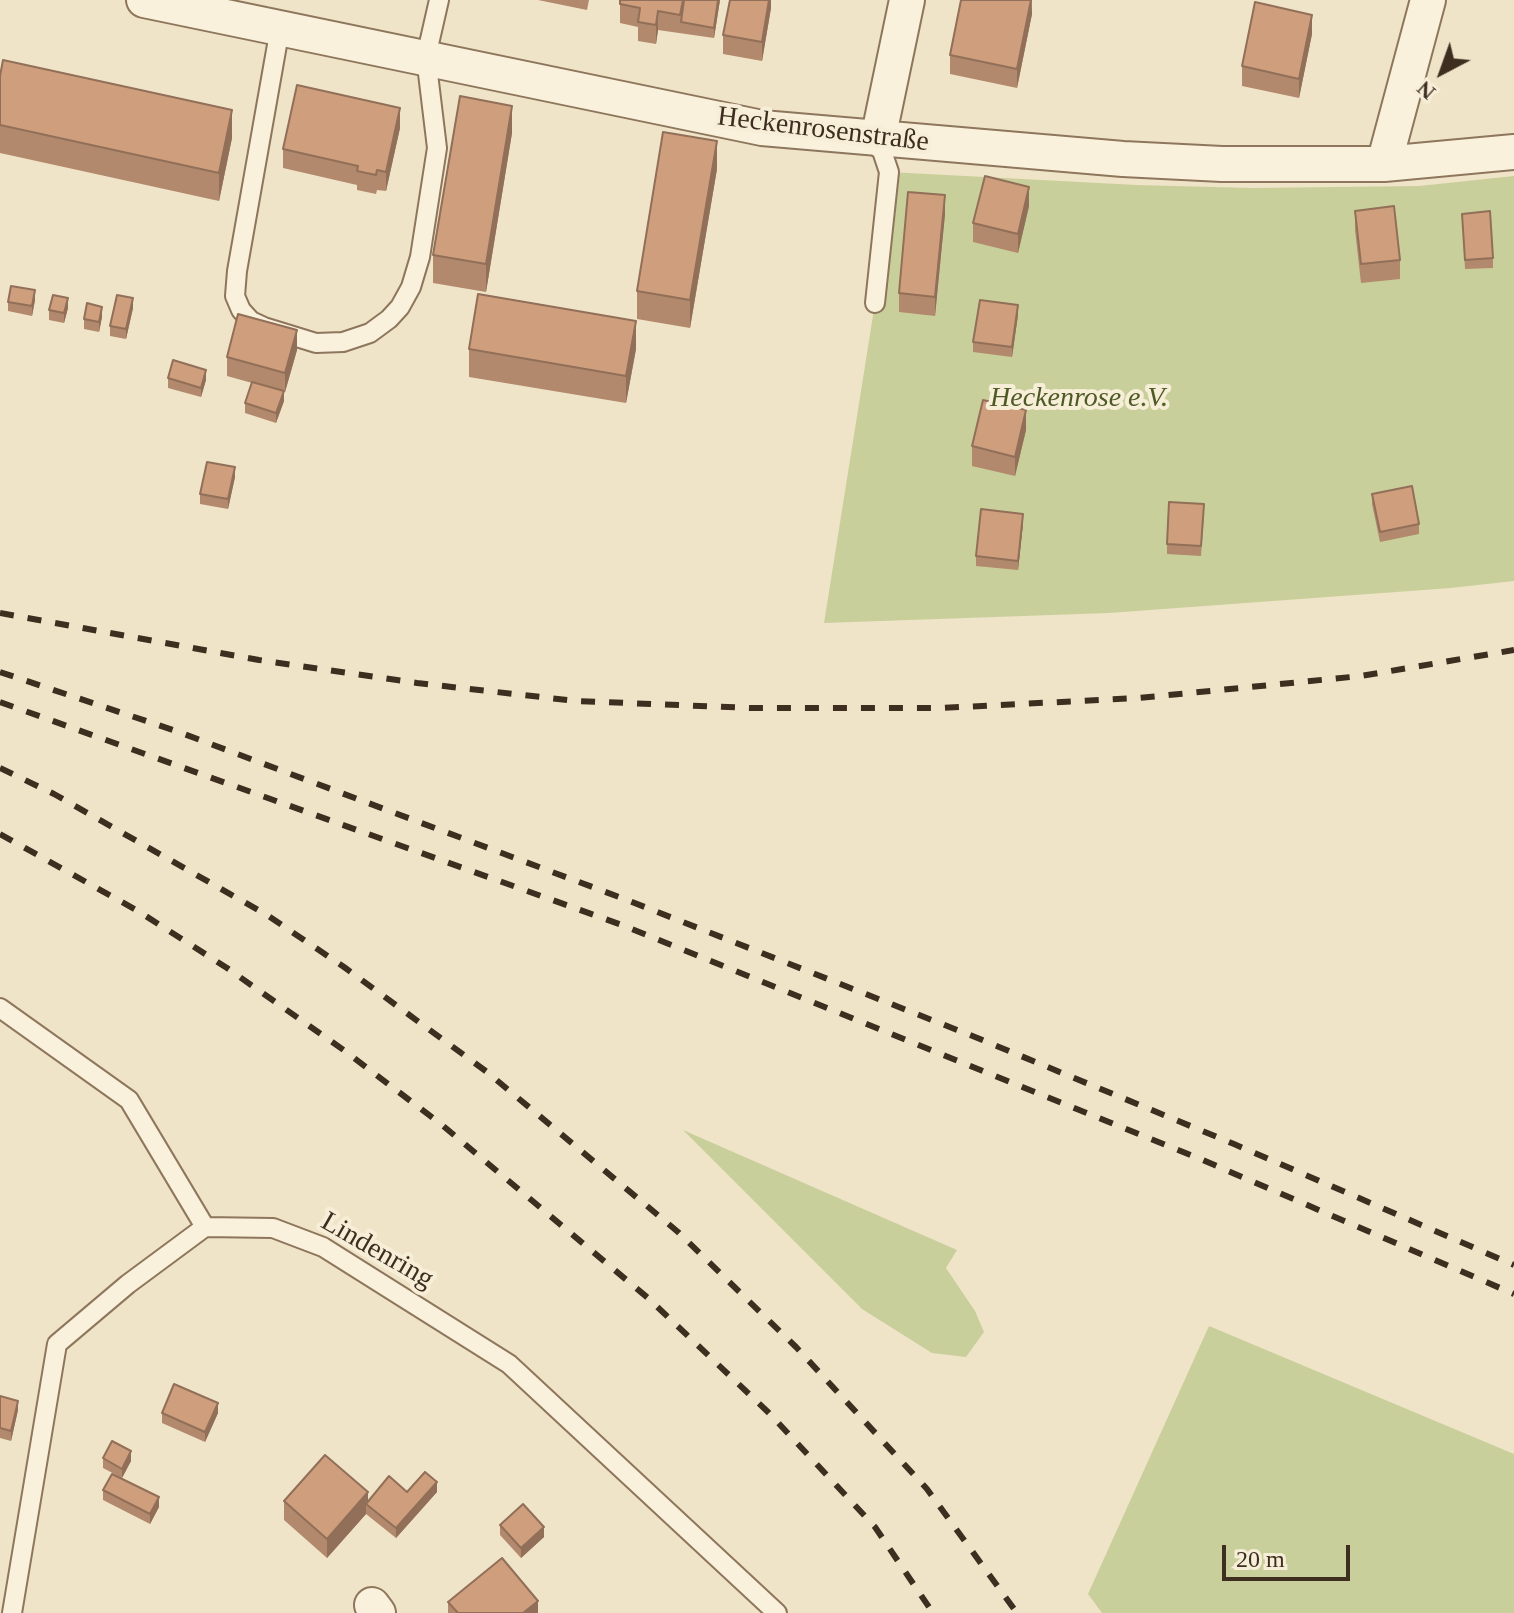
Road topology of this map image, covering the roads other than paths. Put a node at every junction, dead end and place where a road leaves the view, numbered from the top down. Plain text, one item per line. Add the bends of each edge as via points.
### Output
1 (144, 0) edge
2 (439, 0) edge
3 (907, 0) edge
4 (1428, 0) edge
5 (280, 28) junction
6 (426, 57) junction
7 (878, 139) junction
8 (1514, 152) edge
9 (1384, 164) junction
10 (875, 303) dead end
11 (0, 1008) edge
12 (205, 1227) junction
13 (12, 1613) edge
14 (777, 1613) edge

1 - 5 street, Heckenrosenstraße
2 - 6 lane
3 - 7 street
4 - 9 street
5 - 6 street, Heckenrosenstraße
5 - 6 lane via 235,296 251,321 316,343 370,333 400,307 411,287 437,148
6 - 7 street, Heckenrosenstraße via 762,128
7 - 9 street, Heckenrosenstraße via 1222,164
7 - 10 lane via 889,172
8 - 9 street, Heckenrosenstraße
11 - 12 lane via 129,1100
12 - 13 lane via 57,1344
12 - 14 lane, Lindenring via 273,1228 323,1247 509,1364

